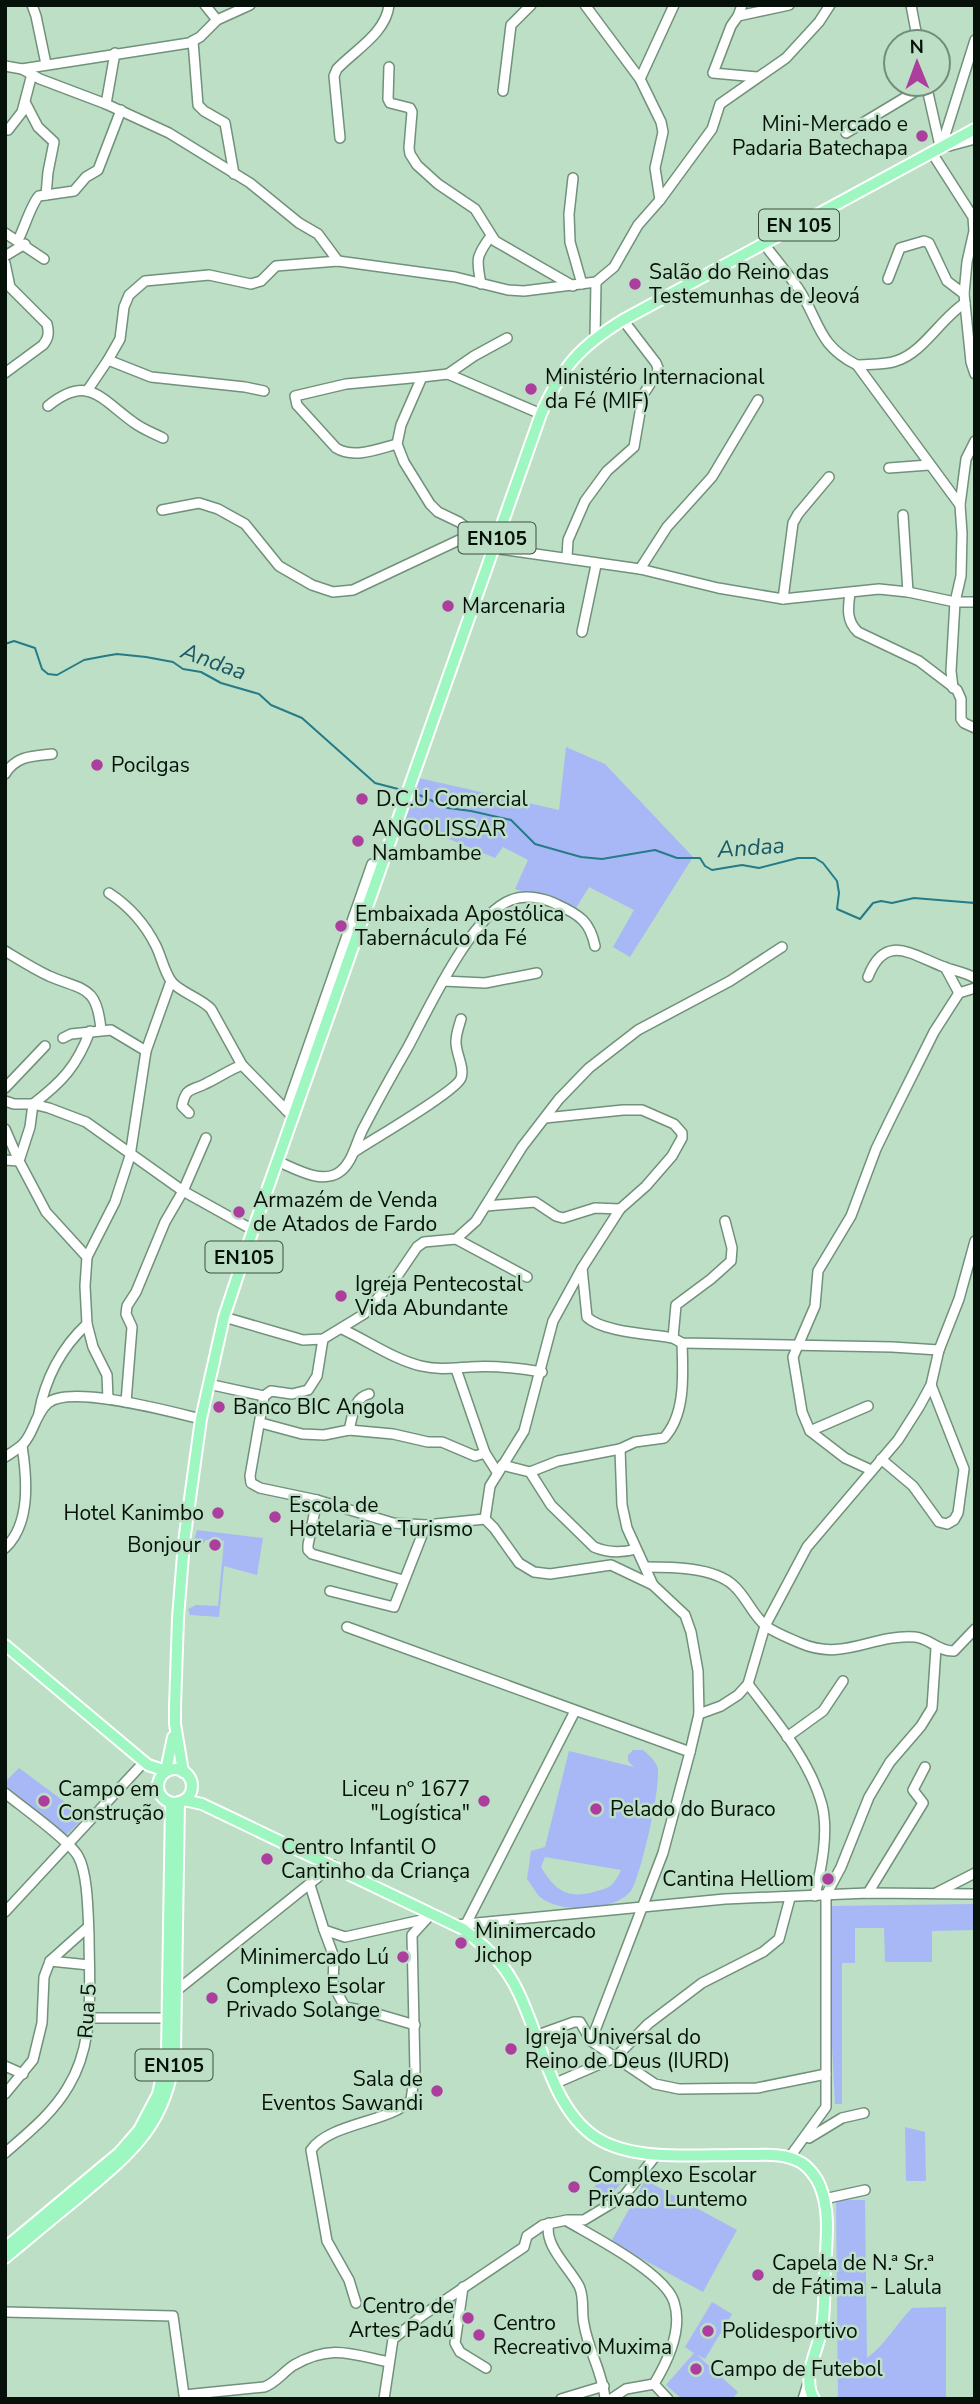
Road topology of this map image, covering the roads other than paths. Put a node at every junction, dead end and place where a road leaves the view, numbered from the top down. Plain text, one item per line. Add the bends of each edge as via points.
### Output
1 (32, 5) edge
2 (205, 5) edge
3 (250, 5) edge
4 (389, 5) edge
5 (531, 5) edge
6 (585, 5) edge
7 (674, 5) edge
8 (742, 5) edge
9 (789, 5) edge
10 (830, 5) edge
11 (911, 5) edge
12 (738, 16) junction
13 (217, 20) junction
14 (915, 28) edge
15 (975, 40) edge
16 (193, 41) junction
17 (115, 53) junction
18 (46, 64) junction
19 (5, 66) edge
20 (389, 67) dead end
21 (22, 69) junction
22 (32, 74) junction
23 (757, 77) junction
24 (640, 79) junction
25 (503, 91) dead end
26 (904, 98) edge
27 (928, 98) edge
28 (24, 102) junction
29 (106, 104) junction
30 (121, 110) junction
31 (8, 130) dead end
32 (975, 130) edge
33 (846, 133) dead end
34 (340, 138) dead end
35 (975, 139) edge
36 (936, 150) junction
37 (234, 174) junction
38 (573, 178) dead end
39 (46, 195) junction
40 (660, 200) junction
41 (5, 233) edge
42 (491, 236) junction
43 (21, 242) junction
44 (764, 244) junction
45 (5, 256) edge
46 (44, 259) dead end
47 (338, 261) junction
48 (5, 263) edge
49 (888, 279) dead end
50 (596, 282) junction
51 (481, 284) junction
52 (577, 285) junction
53 (964, 299) junction
54 (623, 320) junction
55 (507, 338) dead end
56 (595, 338) junction
57 (108, 360) junction
58 (857, 365) junction
59 (5, 373) edge
60 (448, 374) junction
61 (975, 374) edge
62 (422, 377) junction
63 (87, 391) junction
64 (264, 391) dead end
65 (758, 400) dead end
66 (48, 406) dead end
67 (541, 414) junction
68 (163, 438) dead end
69 (975, 441) edge
70 (397, 444) junction
71 (929, 465) junction
72 (889, 468) dead end
73 (829, 477) dead end
74 (960, 505) junction
75 (162, 510) dead end
76 (903, 515) dead end
77 (474, 533) junction
78 (493, 548) junction
79 (567, 557) junction
80 (596, 565) junction
81 (640, 569) junction
82 (908, 592) junction
83 (850, 593) junction
84 (783, 599) junction
85 (955, 602) junction
86 (975, 602) edge
87 (583, 632) dead end
88 (953, 688) junction
89 (975, 728) edge
90 (52, 754) dead end
91 (5, 774) edge
92 (372, 864) dead end
93 (109, 893) dead end
94 (595, 946) dead end
95 (782, 947) dead end
96 (5, 951) edge
97 (945, 967) junction
98 (537, 973) dead end
99 (868, 977) dead end
100 (975, 978) edge
101 (171, 981) junction
102 (443, 981) junction
103 (975, 988) edge
104 (959, 993) junction
105 (461, 1019) dead end
106 (321, 1021) junction
107 (101, 1030) junction
108 (90, 1031) junction
109 (63, 1038) dead end
110 (45, 1046) dead end
111 (146, 1051) junction
112 (243, 1065) junction
113 (5, 1088) edge
114 (5, 1101) edge
115 (33, 1104) junction
116 (289, 1113) junction
117 (189, 1114) dead end
118 (545, 1118) junction
119 (5, 1129) edge
120 (206, 1138) dead end
121 (353, 1152) junction
122 (130, 1156) junction
123 (5, 1160) edge
124 (19, 1161) junction
125 (277, 1161) junction
126 (183, 1191) junction
127 (486, 1206) junction
128 (620, 1209) junction
129 (725, 1221) dead end
130 (253, 1230) junction
131 (456, 1239) junction
132 (975, 1241) edge
133 (87, 1257) junction
134 (582, 1268) junction
135 (527, 1277) dead end
136 (224, 1317) junction
137 (87, 1324) junction
138 (342, 1329) junction
139 (323, 1339) junction
140 (677, 1340) junction
141 (797, 1347) junction
142 (939, 1350) junction
143 (456, 1369) junction
144 (542, 1371) junction
145 (208, 1384) junction
146 (931, 1385) junction
147 (369, 1394) dead end
148 (264, 1396) junction
149 (108, 1399) junction
150 (126, 1402) junction
151 (868, 1406) dead end
152 (38, 1415) junction
153 (201, 1419) junction
154 (261, 1423) junction
155 (349, 1430) junction
156 (810, 1431) junction
157 (22, 1446) junction
158 (620, 1449) junction
159 (485, 1453) junction
160 (5, 1457) edge
161 (881, 1459) junction
162 (499, 1468) junction
163 (870, 1470) junction
164 (530, 1472) junction
165 (317, 1500) junction
166 (485, 1519) junction
167 (426, 1525) junction
168 (5, 1548) edge
169 (636, 1549) junction
170 (602, 1551) junction
171 (603, 1565) junction
172 (646, 1567) junction
173 (403, 1580) junction
174 (653, 1585) junction
175 (330, 1591) dead end
176 (765, 1626) junction
177 (347, 1627) dead end
178 (975, 1629) edge
179 (5, 1645) edge
180 (936, 1647) junction
181 (844, 1681) dead end
182 (748, 1684) junction
183 (575, 1710) junction
184 (699, 1714) junction
185 (175, 1724) junction
186 (788, 1737) junction
187 (690, 1752) junction
188 (171, 1757) junction
189 (146, 1763) junction
190 (925, 1767) dead end
191 (166, 1771) junction
192 (183, 1772) junction
193 (191, 1785) junction
194 (159, 1789) junction
195 (6, 1795) edge
196 (178, 1802) junction
197 (202, 1804) junction
198 (68, 1846) junction
199 (333, 1865) junction
200 (975, 1872) edge
201 (310, 1885) junction
202 (869, 1893) junction
203 (934, 1894) junction
204 (975, 1894) edge
205 (826, 1895) junction
206 (815, 1896) junction
207 (790, 1898) junction
208 (643, 1907) junction
209 (5, 1913) edge
210 (429, 1916) junction
211 (461, 1924) junction
212 (88, 1927) junction
213 (324, 1930) junction
214 (50, 1961) junction
215 (89, 1965) junction
216 (176, 1991) junction
217 (89, 2018) junction
218 (167, 2018) junction
219 (415, 2025) junction
220 (535, 2036) junction
221 (591, 2041) junction
222 (616, 2057) junction
223 (5, 2066) edge
224 (23, 2074) junction
225 (826, 2074) junction
226 (556, 2083) junction
227 (5, 2094) edge
228 (864, 2113) dead end
229 (798, 2145) junction
230 (5, 2152) edge
231 (657, 2154) junction
232 (789, 2158) junction
233 (865, 2190) dead end
234 (824, 2199) junction
235 (567, 2220) junction
236 (549, 2223) junction
237 (5, 2248) edge
238 (5, 2258) edge
239 (463, 2287) junction
240 (356, 2303) dead end
241 (5, 2312) edge
242 (389, 2362) junction
243 (486, 2368) dead end
244 (808, 2381) junction
245 (654, 2384) junction
246 (604, 2386) junction
247 (384, 2399) edge
248 (561, 2399) edge
249 (605, 2399) edge
250 (611, 2399) edge
251 (668, 2399) edge
252 (803, 2399) edge
253 (814, 2399) edge

1 - 18 street
2 - 13 street
3 - 13 street
4 - 34 street via 379,29 334,76
5 - 25 street via 511,25
6 - 24 street
7 - 24 street
8 - 12 street
9 - 12 street
10 - 23 street via 786,58
11 - 14 street
12 - 23 street via 713,73
13 - 16 street
15 - 36 street
16 - 17 street
16 - 37 street via 198,105 225,123
17 - 18 street
17 - 29 street
18 - 21 street
19 - 21 street
20 - 42 street via 388,99 410,108 413,116 409,148 413,160 475,209
21 - 22 street
22 - 28 street
22 - 29 street
23 - 40 street via 720,104 712,129
24 - 40 street via 663,132 655,168
26 - 33 street
27 - 36 street
28 - 31 street
28 - 39 street via 38,127 54,142
29 - 30 street
30 - 37 street via 169,133
30 - 39 street via 98,170 74,191
32 - 36 main road, EN 105
35 - 36 street
36 - 44 main road, EN 105
36 - 53 street via 973,217
37 - 47 street via 318,234
38 - 52 street via 570,242
39 - 43 street via 35,199
40 - 50 street via 638,225 614,267
41 - 43 street
42 - 51 street via 477,260
42 - 52 street
43 - 45 street
43 - 46 street
44 - 54 main road, EN 105
44 - 58 street via 799,289 830,347
47 - 51 street
47 - 57 street via 276,266 251,284 208,275 145,281 129,295 120,339
48 - 59 street via 10,287 49,331 43,345
49 - 53 street via 900,248 924,241 947,281
50 - 52 street
50 - 56 street
51 - 52 street via 524,290
53 - 58 street via 907,356 895,362
53 - 61 street
54 - 56 main road, EN105
54 - 79 street via 659,368 643,395 634,447 607,471 585,501 568,540
55 - 60 street
56 - 67 main road, EN105 via 572,359
57 - 63 street
57 - 64 street via 152,377
58 - 71 street
60 - 62 street
60 - 67 street
62 - 70 street
62 - 70 street via 346,384 295,396 297,405 342,452
63 - 66 street via 64,393
63 - 68 street
65 - 81 street via 712,477 667,527
67 - 78 main road, EN105
69 - 74 street via 966,459
70 - 77 street via 430,504
71 - 72 street
71 - 74 street
73 - 84 street via 793,523
74 - 85 street via 961,576
75 - 77 street via 199,503 218,509 245,524 279,566 333,592 353,590
76 - 82 street
77 - 78 street
78 - 79 street
78 - 106 main road, EN105 via 407,796
79 - 80 street
80 - 81 street
80 - 87 street
81 - 84 street
82 - 83 street
82 - 85 street
83 - 84 street
83 - 88 street via 849,620 858,632 919,661
85 - 86 street
85 - 88 street
88 - 89 street via 961,699 961,719
90 - 91 street via 24,757
92 - 106 street
93 - 101 street via 127,905 141,924
94 - 102 street via 583,919 565,908 548,900 511,900 471,936
95 - 118 street via 638,1030 572,1085
96 - 107 street via 88,992 98,1007
97 - 99 street via 911,951 892,950 881,955
97 - 100 street
97 - 104 street
98 - 102 street via 485,983
101 - 111 street
101 - 112 street via 211,1009
102 - 121 street
103 - 104 street
104 - 141 street via 934,1031 876,1149 851,1216 821,1265 815,1306
105 - 121 street via 456,1041 462,1077 458,1083
106 - 116 main road, EN105
107 - 108 street
107 - 111 street via 114,1031
108 - 109 street
108 - 115 street via 69,1073
110 - 113 street
111 - 122 street
112 - 116 street
112 - 117 street via 192,1088 182,1106
114 - 115 street
115 - 122 street via 86,1122
115 - 124 street
116 - 125 main road, EN105
118 - 127 street
118 - 128 street via 642,1110 678,1127 682,1138 672,1156
119 - 124 street
120 - 126 street
121 - 125 street via 337,1173 325,1176
122 - 126 street
122 - 133 street via 115,1202
123 - 124 street
124 - 133 street via 46,1212
125 - 130 main road, EN105
126 - 130 street
126 - 150 street via 127,1306 132,1327
127 - 128 street via 535,1202 563,1218 595,1208
127 - 131 street
128 - 134 street
129 - 140 street via 731,1261 676,1305
130 - 136 main road, EN105
131 - 135 street
131 - 138 street via 417,1247 364,1314
132 - 142 street
133 - 137 street
134 - 140 street via 585,1308 592,1322
134 - 144 street via 554,1321
136 - 139 street via 303,1340
136 - 145 main road, EN105
137 - 149 street via 107,1375
137 - 152 street via 52,1371
138 - 139 street
138 - 143 street via 403,1360
139 - 148 street via 317,1376 308,1390 292,1394 271,1391
140 - 141 street
140 - 158 street via 681,1402 666,1436
141 - 142 street
141 - 156 street via 793,1362
142 - 146 street
143 - 144 street
143 - 159 street
144 - 162 street via 524,1431
145 - 148 street
145 - 153 main road, EN105
146 - 161 street
146 - 161 street via 964,1469 954,1520 939,1522 913,1486
147 - 155 street via 359,1398
148 - 154 street
149 - 150 street
149 - 152 street via 56,1398
150 - 153 street
151 - 156 street
152 - 157 street
153 - 185 main road, EN105 via 184,1542
154 - 155 street via 302,1434
154 - 165 street via 251,1483
155 - 159 street via 442,1442 475,1456
156 - 163 street via 845,1458
157 - 160 street
157 - 168 street via 23,1513 16,1537
158 - 164 street via 558,1461
158 - 169 street via 622,1505
159 - 162 street
161 - 163 street
162 - 164 street
162 - 166 street via 490,1486
163 - 176 street via 807,1547
164 - 170 street via 551,1505
165 - 167 street via 393,1523
165 - 173 street via 307,1545 313,1554
166 - 167 street
166 - 171 street via 519,1563 534,1572 550,1574
167 - 173 street
169 - 170 street
169 - 172 street
170 - 171 street
171 - 174 street
172 - 174 street
172 - 176 street via 702,1571 725,1579
173 - 175 street via 391,1607
174 - 184 street via 685,1615 698,1671
176 - 180 street via 822,1650 912,1637
176 - 182 street
177 - 183 street
178 - 180 street via 954,1651
179 - 189 main road
180 - 205 street via 932,1708 869,1797
181 - 186 street via 823,1711
182 - 184 street via 721,1706
182 - 186 street
183 - 187 street
183 - 211 street
184 - 187 street
185 - 188 main road, EN105
185 - 192 main road, EN105
186 - 206 street via 822,1806 824,1853
187 - 208 street
188 - 189 main road via 160,1764
188 - 191 main road, EN105
189 - 191 main road
189 - 194 main road
189 - 198 street
190 - 202 street via 913,1790 923,1803
191 - 192 main road
191 - 194 main road, EN105
192 - 193 main road, EN105
193 - 196 main road, EN105 via 189,1795
193 - 197 main road
194 - 196 main road via 162,1797
195 - 198 street, Rua 5
196 - 197 main road
196 - 216 main road, EN105
196 - 218 main road, EN105
197 - 199 main road
198 - 209 street
198 - 212 street, Rua 5 via 81,1863
199 - 201 street
199 - 210 main road
200 - 203 street
201 - 213 street
201 - 216 street
202 - 203 street
202 - 205 street
203 - 204 street
205 - 206 street
205 - 225 street
206 - 207 street
207 - 208 street
207 - 222 street via 779,1939 702,1983 648,2024
208 - 211 street
208 - 221 street
210 - 211 main road
210 - 213 street via 345,1937
210 - 219 street via 412,1935
211 - 220 main road via 502,1965 519,1993
212 - 214 street
212 - 215 street, Rua 5
213 - 219 street via 334,1957 333,1985 345,2007
214 - 215 street
214 - 224 street via 44,1977 40,2034 33,2060
215 - 217 street, Rua 5
216 - 238 main road, EN105 via 173,2067 162,2106 150,2127 125,2158
217 - 218 street
217 - 230 street, Rua 5 via 80,2063 69,2086 34,2128
218 - 237 main road, EN105 via 162,2082 139,2130 119,2153
219 - 240 street via 411,2101 316,2143 311,2150 327,2241
220 - 221 street via 580,2022
220 - 226 main road
221 - 222 street
222 - 225 street via 654,2084 679,2090 757,2088
222 - 226 street
223 - 224 street
224 - 227 street
225 - 229 street via 826,2107
226 - 231 main road via 572,2115 587,2131 603,2142
228 - 229 street via 842,2118
229 - 232 street
231 - 232 main road
231 - 235 street via 624,2196 584,2220
232 - 234 main road via 811,2172
233 - 234 street
234 - 244 main road via 823,2325
235 - 236 street
235 - 245 street via 651,2273 674,2302 675,2336
236 - 239 street via 527,2236 524,2247
236 - 246 street via 546,2232 552,2245 580,2288 584,2326
239 - 242 street via 393,2339
239 - 243 street via 455,2343 460,2352
241 - 242 street via 173,2316 184,2395 264,2387 291,2367 324,2352
242 - 247 street
244 - 252 street
244 - 253 main road
245 - 250 street via 626,2389
245 - 251 street
246 - 248 street
246 - 249 street

